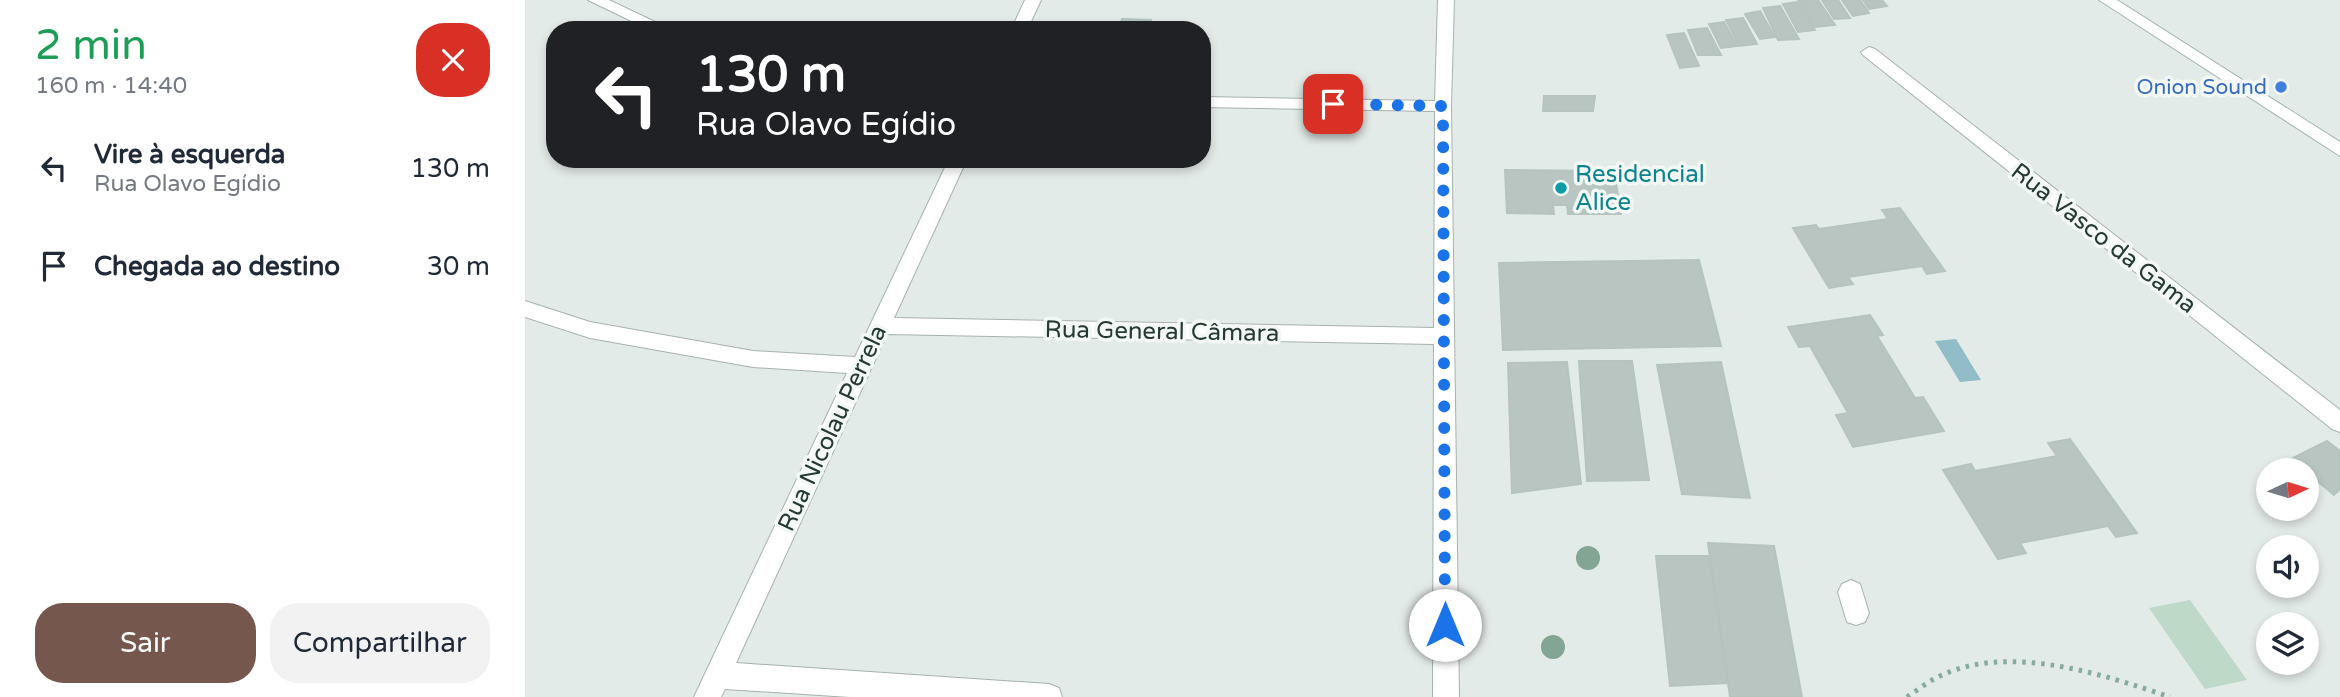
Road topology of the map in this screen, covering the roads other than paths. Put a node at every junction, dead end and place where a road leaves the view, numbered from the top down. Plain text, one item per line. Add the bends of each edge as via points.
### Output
1 (596, 0) edge
2 (1033, 0) edge
3 (1446, 0) edge
4 (2106, 0) edge
5 (644, 21) edge
6 (1023, 21) edge
7 (1869, 52) dead end
8 (1211, 102) edge
9 (1443, 106) junction
10 (2340, 150) edge
11 (954, 168) edge
12 (525, 309) edge
13 (880, 326) junction
14 (1443, 336) junction
15 (861, 366) junction
16 (2340, 423) edge
17 (712, 686) edge
18 (1049, 697) edge
19 (1445, 697) edge

1 - 5 street
2 - 6 street
3 - 9 street
4 - 10 street
7 - 16 street, Rua Vasco da Gama
8 - 9 street
9 - 14 street
11 - 13 street, Rua Nicolau Perrela
12 - 15 street via 590,330 753,359
13 - 14 street, Rua General Câmara
13 - 15 street, Rua Nicolau Perrela
14 - 19 street
15 - 17 street, Rua Nicolau Perrela
17 - 18 street

